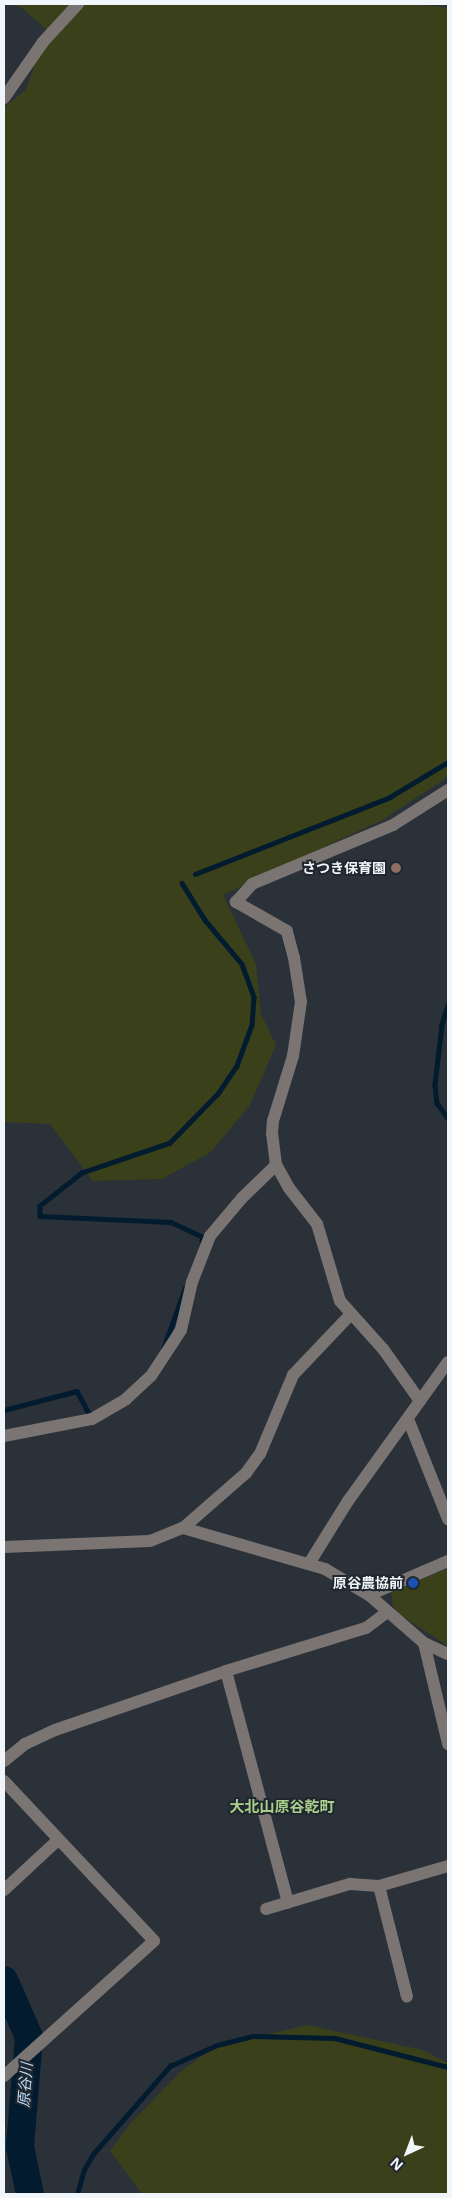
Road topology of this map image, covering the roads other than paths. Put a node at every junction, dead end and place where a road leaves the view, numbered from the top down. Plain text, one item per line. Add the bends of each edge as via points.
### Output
1 (78, 4) edge
2 (4, 98) edge
3 (448, 790) edge
4 (276, 1164) junction
5 (350, 1315) junction
6 (448, 1362) edge
7 (420, 1401) junction
8 (408, 1419) junction
9 (4, 1436) edge
10 (448, 1519) edge
11 (183, 1528) junction
12 (4, 1547) edge
13 (448, 1561) edge
14 (310, 1562) junction
15 (369, 1595) junction
16 (386, 1613) junction
17 (424, 1644) junction
18 (448, 1654) edge
19 (226, 1671) junction
20 (448, 1744) edge
21 (4, 1761) edge
22 (4, 1781) edge
23 (58, 1840) junction
24 (448, 1866) edge
25 (379, 1886) junction
26 (4, 1890) edge
27 (288, 1902) junction
28 (266, 1909) dead end
29 (407, 1997) dead end
30 (4, 2076) edge

1 - 2 street via 44,42
3 - 4 street via 393,826 252,884 236,902 287,931 301,1002 293,1056 273,1121
4 - 5 street via 289,1188 317,1224 334,1287
4 - 9 street via 210,1236 192,1282 181,1330 151,1376 126,1399 92,1419
5 - 7 street via 383,1349
5 - 11 street via 293,1375 260,1454 246,1473
6 - 7 street
7 - 8 street
8 - 10 street
8 - 14 street via 348,1501
11 - 12 street via 150,1541
11 - 14 street
13 - 15 street
14 - 15 street
15 - 16 street
16 - 17 street
16 - 19 street via 366,1628
17 - 18 street
17 - 20 street
19 - 21 street via 55,1730 25,1744
19 - 27 street
22 - 23 street
23 - 26 street
23 - 30 street via 154,1940
24 - 25 street
25 - 27 street via 350,1884
25 - 29 street
27 - 28 street

